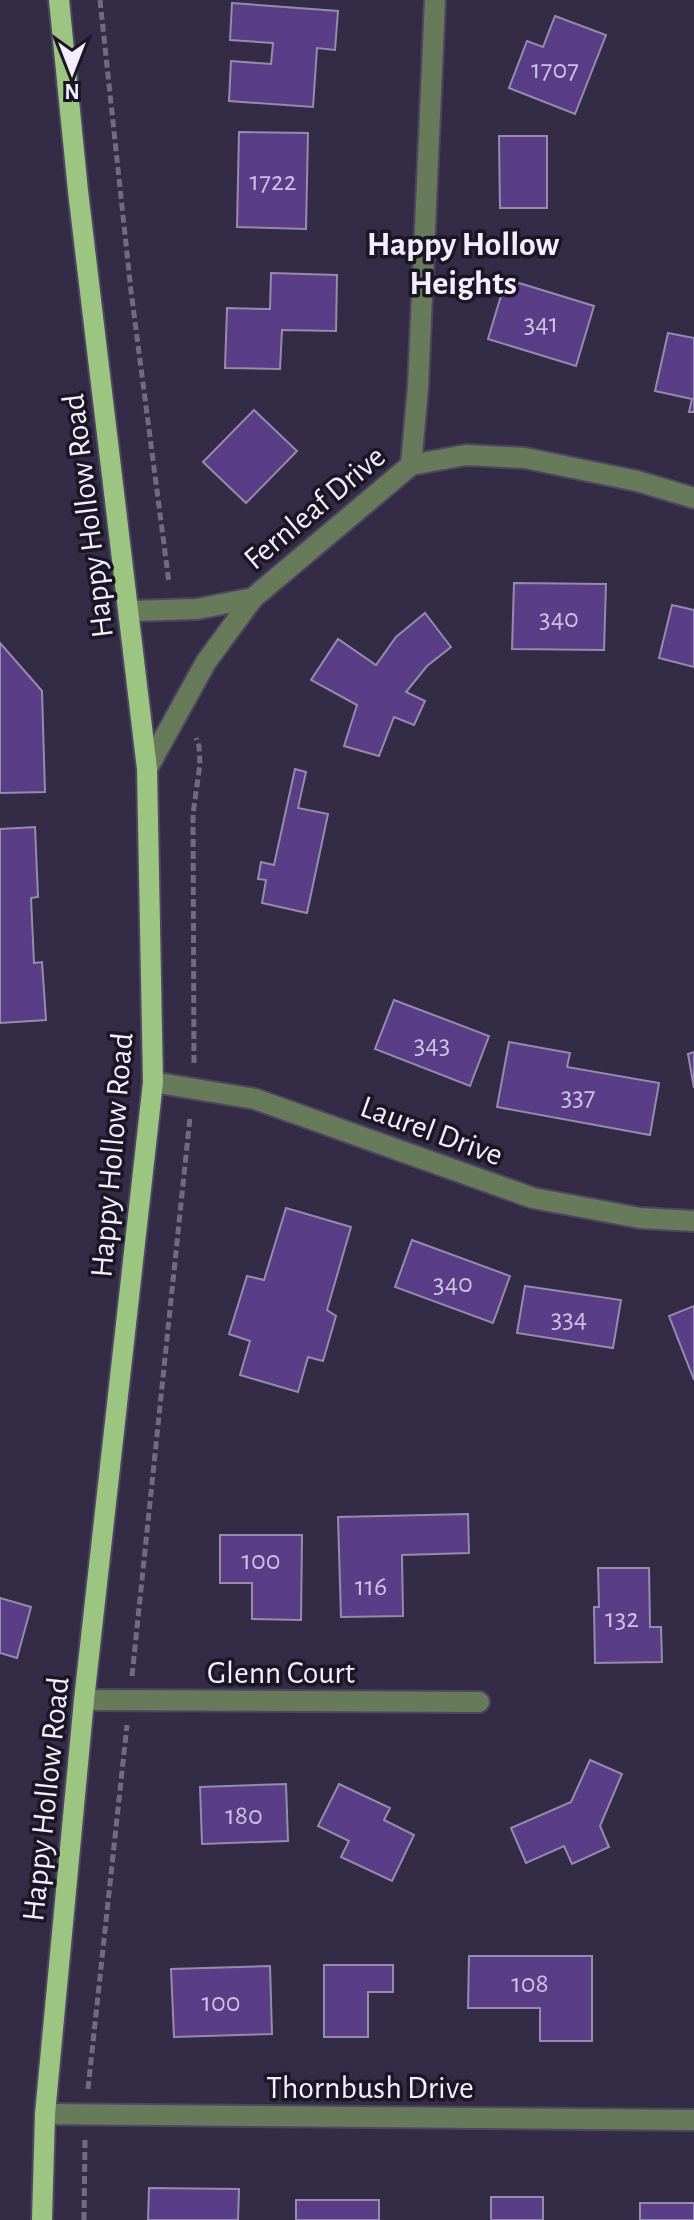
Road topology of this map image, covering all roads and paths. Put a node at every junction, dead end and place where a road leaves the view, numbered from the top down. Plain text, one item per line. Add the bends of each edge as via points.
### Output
1 (59, 0) edge
2 (435, 0) edge
3 (411, 465) junction
4 (694, 498) edge
5 (253, 598) junction
6 (130, 611) junction
7 (147, 769) junction
8 (153, 1082) junction
9 (694, 1221) edge
10 (84, 1700) junction
11 (479, 1702) dead end
12 (45, 2114) junction
13 (694, 2120) edge
14 (42, 2220) edge

1 - 6 main road, Happy Hollow Road
2 - 3 street, Fernleaf Drive
3 - 4 street via 466,455 525,458
3 - 5 street, Fernleaf Drive
5 - 6 street, Fernleaf Drive via 197,609
5 - 7 street via 206,662
6 - 7 main road, Happy Hollow Road
7 - 8 main road, Happy Hollow Road
8 - 9 street, Laurel Drive via 255,1099 533,1198 640,1218
8 - 10 main road, Happy Hollow Road
10 - 11 street, Glenn Court
10 - 12 main road, Happy Hollow Road
12 - 13 street, Thornbush Drive
12 - 14 main road, Happy Hollow Road

